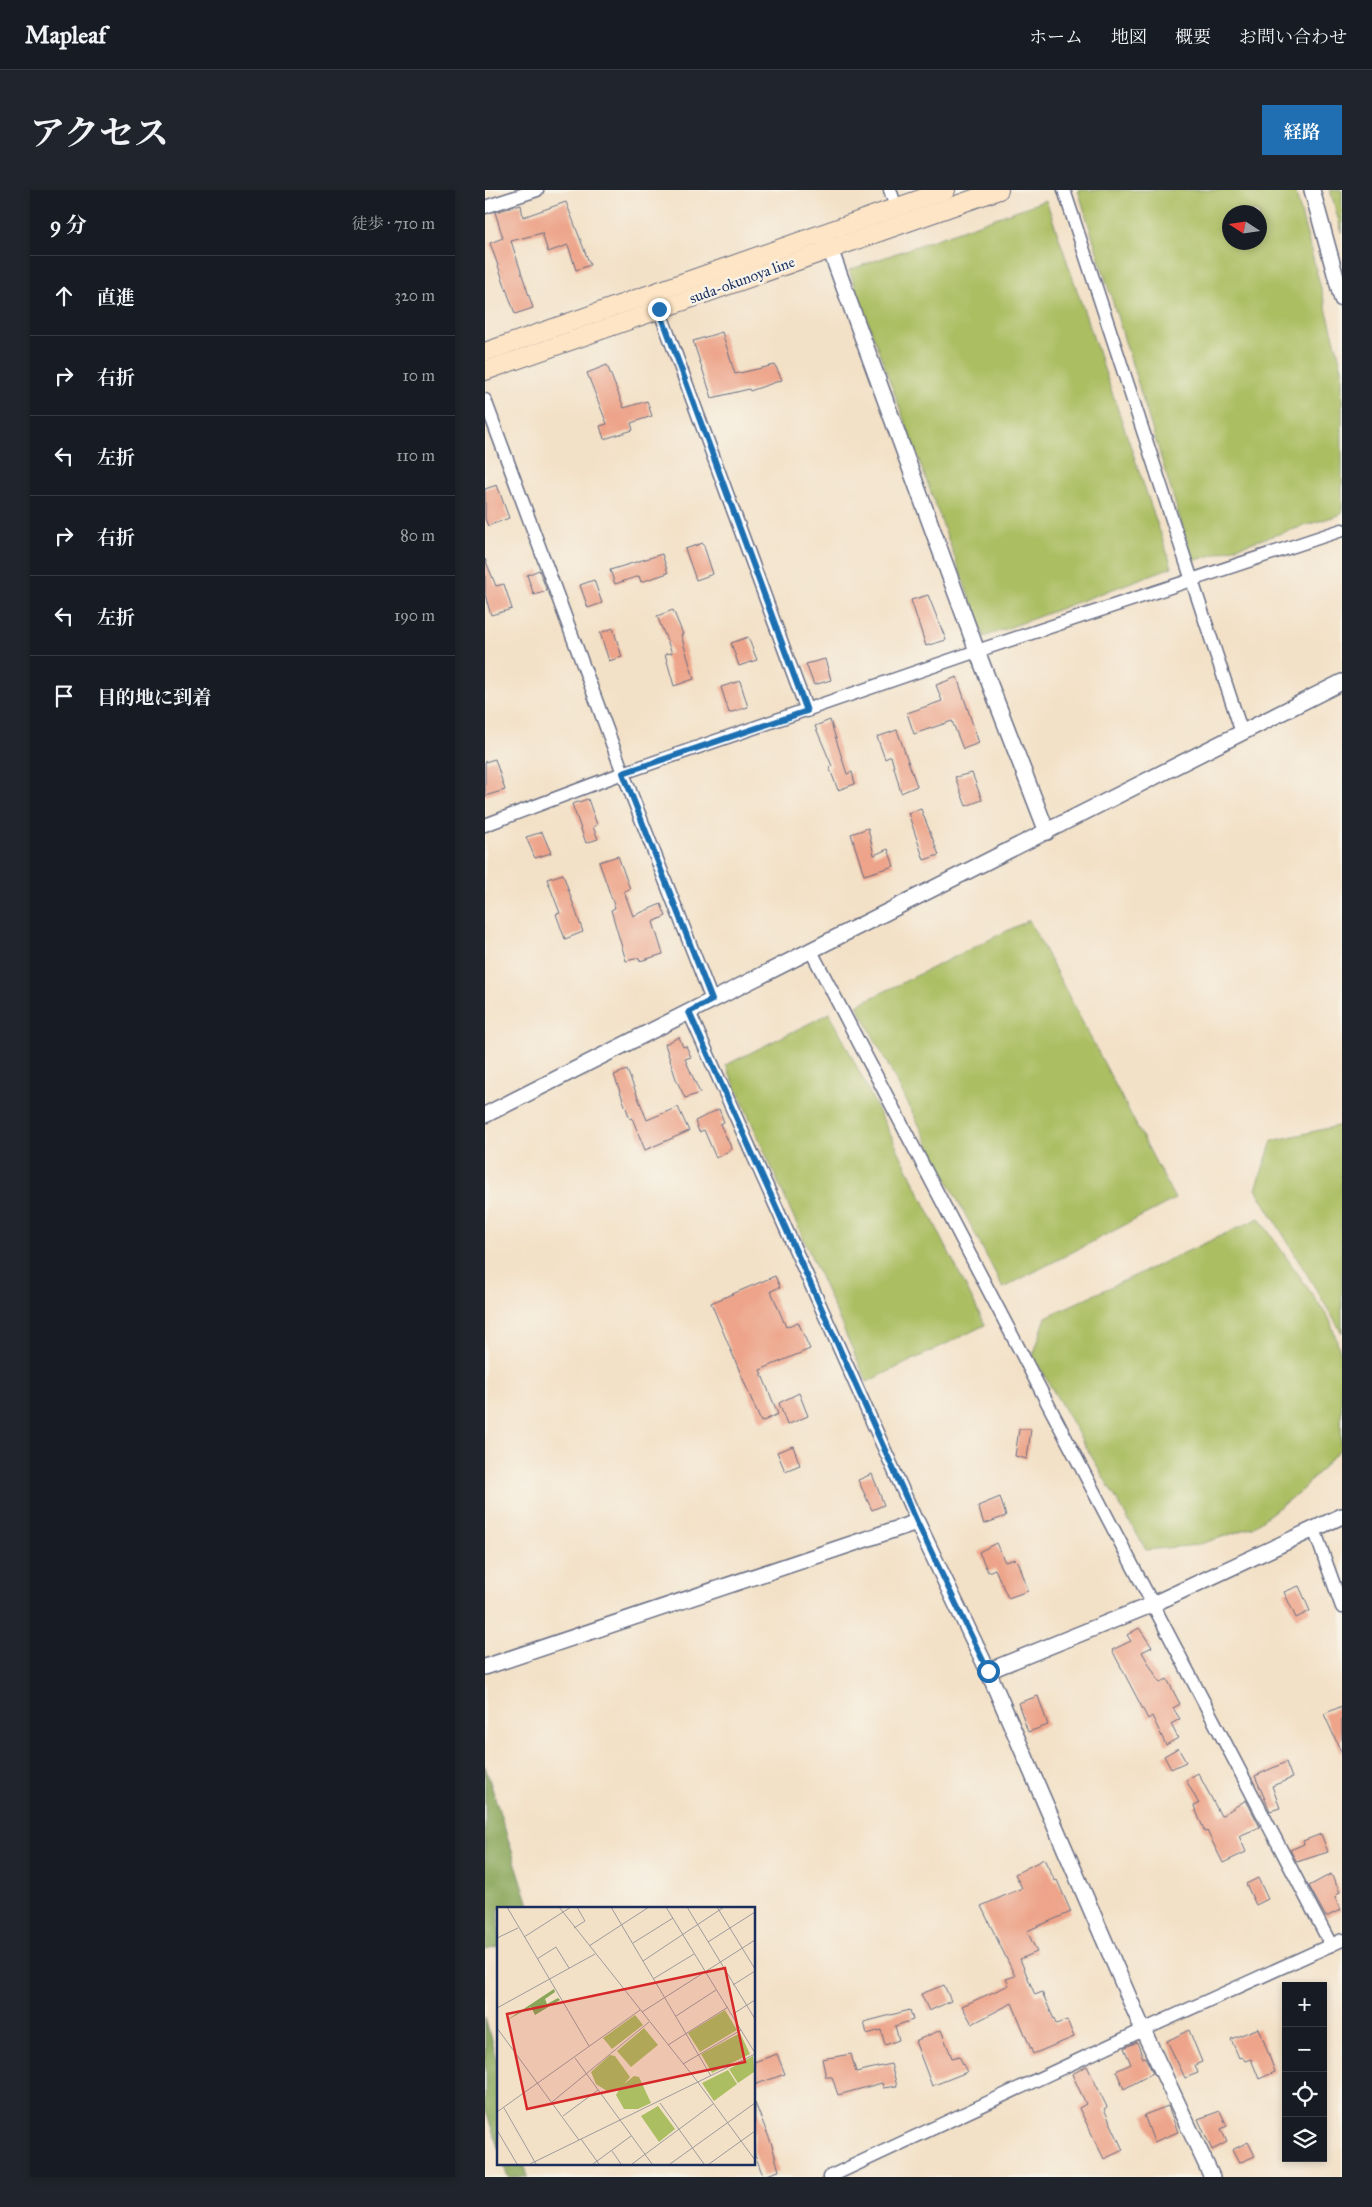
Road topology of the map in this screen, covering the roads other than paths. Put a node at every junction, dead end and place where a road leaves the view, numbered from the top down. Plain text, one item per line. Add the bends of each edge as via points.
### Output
1 (537, 190) edge
2 (890, 190) edge
3 (946, 190) edge
4 (999, 190) edge
5 (1064, 190) edge
6 (1312, 190) edge
7 (485, 207) edge
8 (896, 207) junction
9 (827, 240) junction
10 (1342, 299) edge
11 (659, 309) junction
12 (485, 352) edge
13 (485, 370) edge
14 (485, 400) edge
15 (1342, 530) edge
16 (1190, 580) junction
17 (977, 651) junction
18 (1342, 682) edge
19 (807, 711) junction
20 (1241, 733) junction
21 (623, 773) junction
22 (485, 825) edge
23 (1047, 832) junction
24 (811, 951) junction
25 (712, 1000) junction
26 (689, 1012) junction
27 (485, 1115) edge
28 (1342, 1516) edge
29 (917, 1522) junction
30 (1313, 1529) junction
31 (1151, 1605) junction
32 (1342, 1607) edge
33 (485, 1667) edge
34 (988, 1671) junction
35 (1336, 1943) edge
36 (1143, 2030) junction
37 (829, 2177) edge
38 (1211, 2177) edge

1 - 7 street
2 - 8 street
3 - 8 main road, suda-okunoya line
4 - 9 main road, suda-okunoya line
5 - 16 street
6 - 10 street
8 - 9 main road, suda-okunoya line
9 - 11 main road, suda-okunoya line
9 - 12 main road, suda-okunoya line
9 - 17 street
11 - 13 main road, suda-okunoya line
11 - 19 street
14 - 21 street
15 - 16 street
16 - 17 street
16 - 20 street
17 - 19 street
17 - 23 street
18 - 20 street
19 - 21 street
20 - 23 street
21 - 22 street
21 - 25 street
23 - 24 street
24 - 25 street
24 - 31 street
25 - 26 street
26 - 27 street
26 - 29 street
28 - 30 street
29 - 33 street
29 - 34 street
30 - 31 street
30 - 32 street
31 - 34 street
31 - 35 street
34 - 36 street
35 - 36 street
36 - 37 street
36 - 38 street

